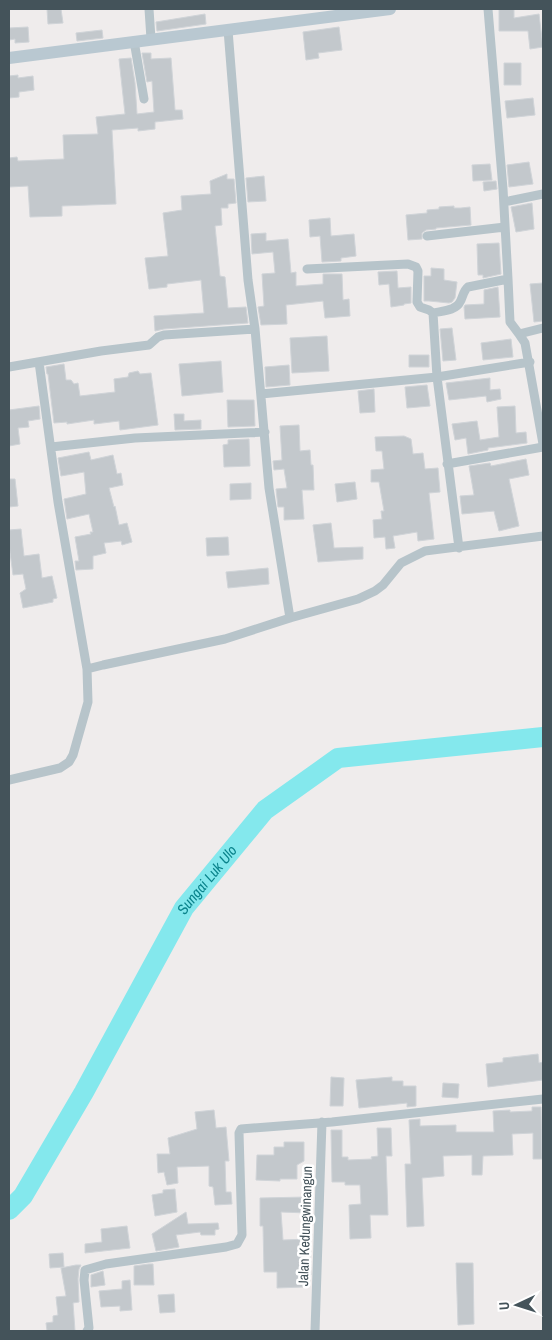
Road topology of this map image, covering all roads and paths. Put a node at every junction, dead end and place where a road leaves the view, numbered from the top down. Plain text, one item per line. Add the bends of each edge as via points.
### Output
1 (149, 9) edge
2 (390, 9) edge
3 (488, 9) edge
4 (228, 30) junction
5 (151, 39) junction
6 (134, 41) junction
7 (9, 58) edge
8 (144, 99) dead end
9 (543, 194) edge
10 (504, 202) junction
11 (505, 226) junction
12 (427, 236) dead end
13 (307, 269) dead end
14 (508, 279) junction
15 (433, 321) junction
16 (543, 328) edge
17 (255, 329) junction
18 (519, 334) junction
19 (39, 362) junction
20 (530, 362) junction
21 (9, 367) edge
22 (437, 377) junction
23 (261, 394) junction
24 (265, 432) junction
25 (543, 446) edge
26 (51, 447) junction
27 (447, 464) junction
28 (543, 536) edge
29 (459, 548) junction
30 (290, 618) junction
31 (87, 669) junction
32 (9, 780) edge
33 (543, 1099) edge
34 (322, 1122) junction
35 (87, 1331) edge
36 (315, 1331) edge

1 - 5 street
2 - 4 main road
3 - 10 street
4 - 5 main road
4 - 17 street via 248,280
5 - 6 main road
6 - 7 main road
6 - 8 street
9 - 10 street
10 - 11 street
11 - 12 street
11 - 14 street
13 - 15 street via 413,265 418,272 417,302 420,307 430,310
14 - 15 street via 468,287 459,305
14 - 18 street via 510,322
15 - 22 street
16 - 18 street
17 - 19 street via 164,335 149,345
17 - 23 street
18 - 20 street
19 - 21 street
19 - 26 street
20 - 22 street
20 - 25 street
22 - 23 street
22 - 27 street
23 - 24 street
24 - 26 street via 134,438
24 - 30 street via 270,496
25 - 27 street
26 - 31 street
27 - 29 street
28 - 29 street
29 - 30 street via 425,552 402,563 375,591
30 - 31 street via 225,638
31 - 32 street via 88,702 69,762 60,768
33 - 34 street
34 - 35 street via 241,1129 238,1133 242,1235 237,1244 85,1270
34 - 36 street, Jalan Kedungwinangun

